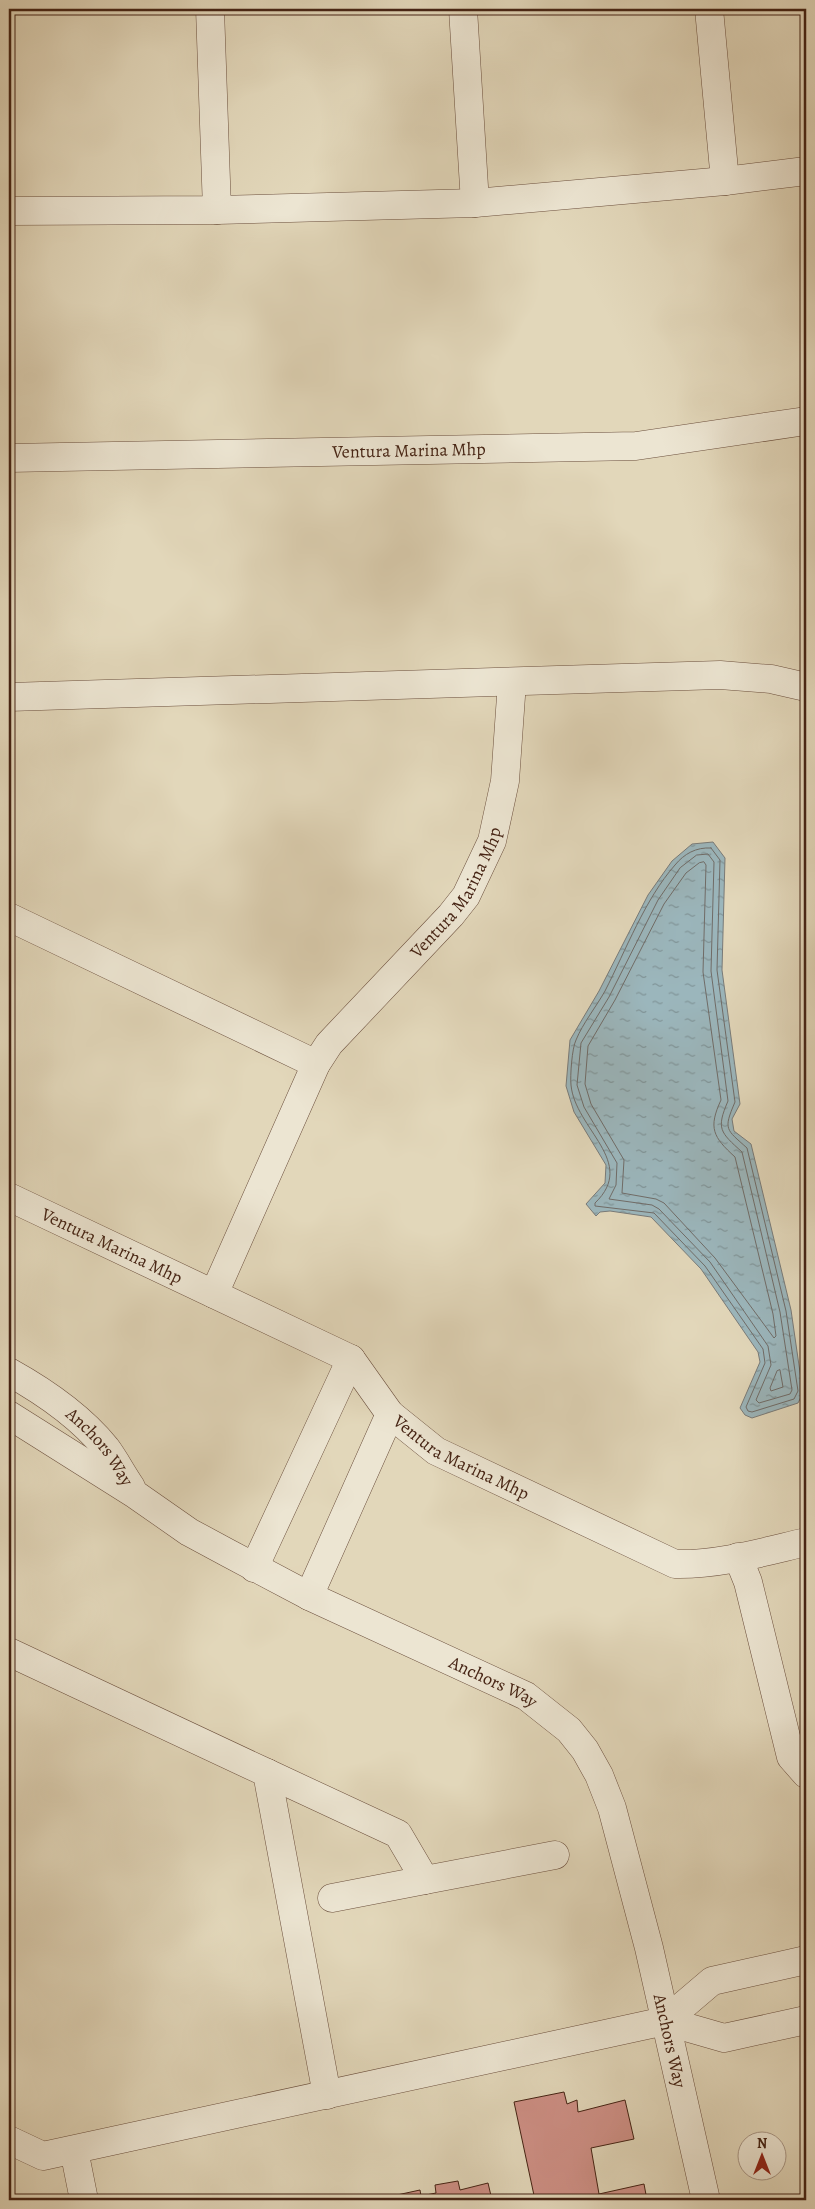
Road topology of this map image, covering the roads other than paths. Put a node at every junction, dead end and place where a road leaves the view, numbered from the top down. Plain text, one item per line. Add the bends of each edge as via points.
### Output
1 (210, 9) edge
2 (463, 9) edge
3 (709, 9) edge
4 (806, 171) edge
5 (725, 181) junction
6 (475, 203) junction
7 (216, 210) junction
8 (9, 211) edge
9 (806, 422) edge
10 (9, 458) edge
11 (512, 682) junction
12 (806, 687) edge
13 (9, 697) edge
14 (9, 917) edge
15 (316, 1064) junction
16 (9, 1197) edge
17 (214, 1294) junction
18 (351, 1360) junction
19 (9, 1372) edge
20 (9, 1394) edge
21 (390, 1414) junction
22 (9, 1415) edge
23 (106, 1448) junction
24 (136, 1495) junction
25 (806, 1542) edge
26 (738, 1557) junction
27 (254, 1568) junction
28 (309, 1596) junction
29 (9, 1652) edge
30 (267, 1772) junction
31 (806, 1774) edge
32 (555, 1855) dead end
33 (426, 1880) junction
34 (332, 1898) dead end
35 (806, 1960) edge
36 (806, 2020) edge
37 (665, 2021) junction
38 (327, 2094) junction
39 (9, 2140) edge
40 (74, 2150) junction
41 (84, 2200) edge
42 (706, 2200) edge

1 - 7 street
2 - 6 street
3 - 5 street
4 - 5 street
5 - 6 street
6 - 7 street
7 - 8 street
9 - 10 street, Ventura Marina Mhp via 636,446
11 - 12 street via 720,674 771,679
11 - 13 street
11 - 15 street, Ventura Marina Mhp via 505,781 492,841 466,896 328,1044
14 - 15 street
15 - 17 street, Ventura Marina Mhp
16 - 17 street, Ventura Marina Mhp
17 - 18 street, Ventura Marina Mhp
18 - 21 street, Ventura Marina Mhp
18 - 27 street
19 - 23 street, Anchors Way via 58,1403
20 - 23 street via 78,1441
21 - 26 street, Ventura Marina Mhp via 436,1451 675,1564
21 - 28 street
22 - 24 street
23 - 24 street, Anchors Way
24 - 27 street, Anchors Way via 189,1532
25 - 26 street, Ventura Marina Mhp
26 - 31 street via 748,1582 791,1757
27 - 28 street, Anchors Way
28 - 37 street, Anchors Way via 526,1696 569,1730 585,1750 612,1808
29 - 30 street
30 - 33 street via 398,1834
30 - 38 street
32 - 33 street
33 - 34 street
35 - 37 street via 712,1981
36 - 37 street via 724,2038
37 - 38 street
37 - 42 street, Anchors Way
38 - 40 street
39 - 40 street via 44,2156
40 - 41 street

